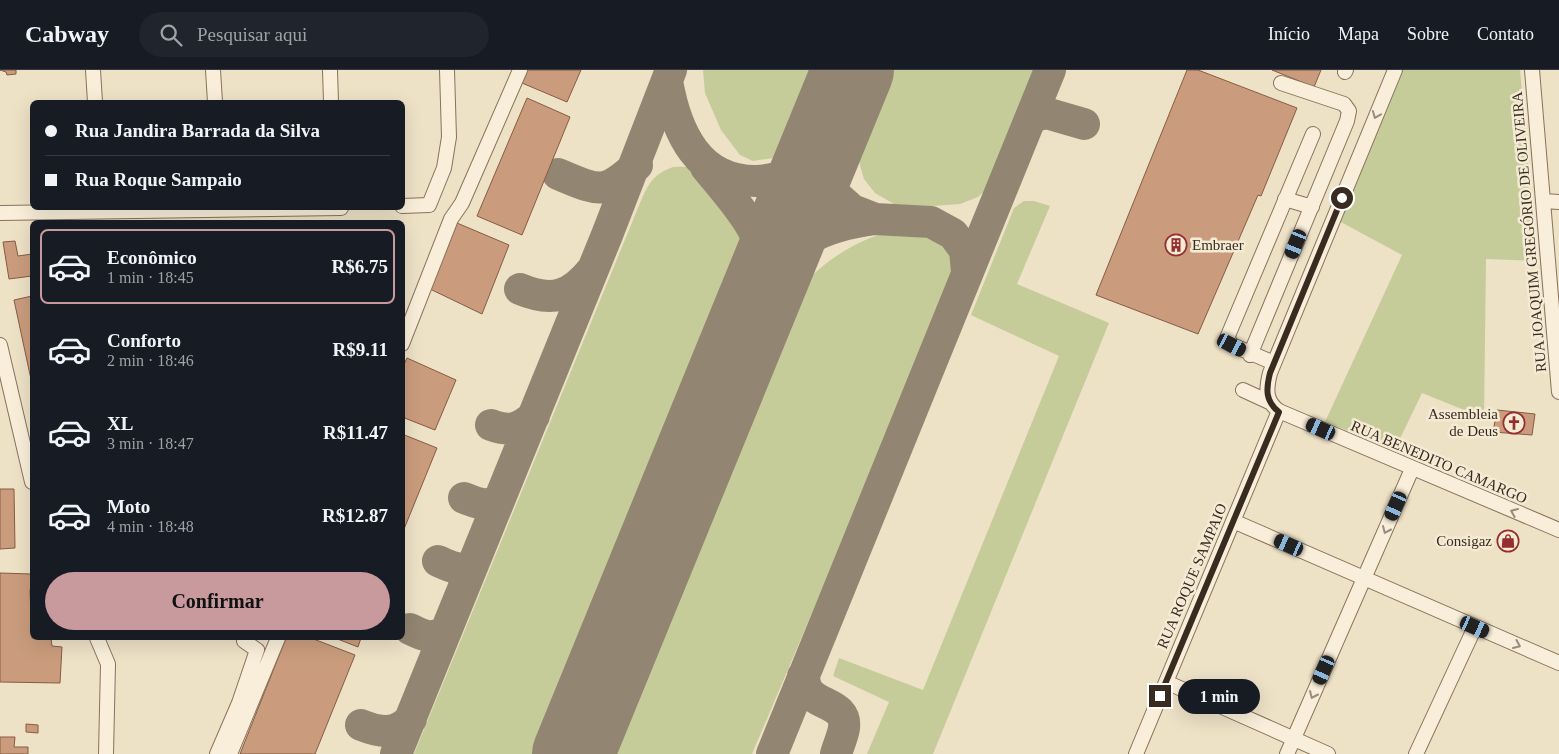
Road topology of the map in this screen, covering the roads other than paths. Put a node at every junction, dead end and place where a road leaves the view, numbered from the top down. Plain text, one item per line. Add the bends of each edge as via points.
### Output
1 (93, 70) edge
2 (214, 70) edge
3 (330, 70) edge
4 (447, 70) edge
5 (520, 70) edge
6 (1395, 70) edge
7 (1532, 70) edge
8 (1281, 83) dead end
9 (95, 100) edge
10 (215, 100) edge
11 (331, 100) edge
12 (1313, 134) dead end
13 (1285, 199) junction
14 (1544, 201) junction
15 (1559, 202) edge
16 (405, 206) edge
17 (1312, 207) junction
18 (101, 210) edge
19 (289, 210) edge
20 (0, 213) edge
21 (221, 213) edge
22 (405, 336) edge
23 (0, 347) edge
24 (1250, 355) junction
25 (1274, 363) junction
26 (1558, 370) edge
27 (1242, 390) dead end
28 (1559, 392) edge
29 (1274, 407) junction
30 (1412, 469) junction
31 (30, 474) edge
32 (1233, 521) junction
33 (1559, 530) edge
34 (1364, 578) junction
35 (1475, 627) junction
36 (98, 640) edge
37 (244, 640) dead end
38 (277, 640) edge
39 (1559, 664) edge
40 (1166, 682) junction
41 (1293, 739) junction
42 (106, 754) edge
43 (217, 754) edge
44 (230, 754) edge
45 (1136, 754) edge
46 (1287, 754) edge
47 (1328, 754) edge
48 (1416, 754) edge

1 - 9 street
2 - 10 street
3 - 11 street
4 - 16 street via 449,137 444,168 429,205
5 - 22 street via 462,203 445,234
6 -> 25 street
7 - 14 street, RUA JOAQUIM GREGÓRIO DE OLIVEIRA
8 - 17 street via 1344,104 1349,111 1348,121
12 - 13 street
13 - 17 street
13 - 24 street via 1227,338 1232,345
14 - 15 street
14 - 26 street, RUA JOAQUIM GREGÓRIO DE OLIVEIRA
17 - 24 street
18 - 20 street
18 - 21 street
19 - 21 street
23 - 31 street
24 - 25 street
25 - 29 street via 1266,388
26 - 28 street, RUA JOAQUIM GREGÓRIO DE OLIVEIRA
27 - 29 street, RUA BENEDITO CAMARGO
29 - 30 street, RUA BENEDITO CAMARGO
29 - 32 street, RUA ROQUE SAMPAIO
33 -> 30 street, RUA BENEDITO CAMARGO
30 -> 34 street
32 - 34 street
32 - 40 street, RUA ROQUE SAMPAIO
34 - 35 street
34 -> 41 street
35 -> 39 street
35 - 48 street
36 - 42 street via 108,664
37 - 43 street via 257,650
38 - 44 street
40 - 41 street
40 - 45 street, RUA ROQUE SAMPAIO
41 - 46 street
41 - 47 street

